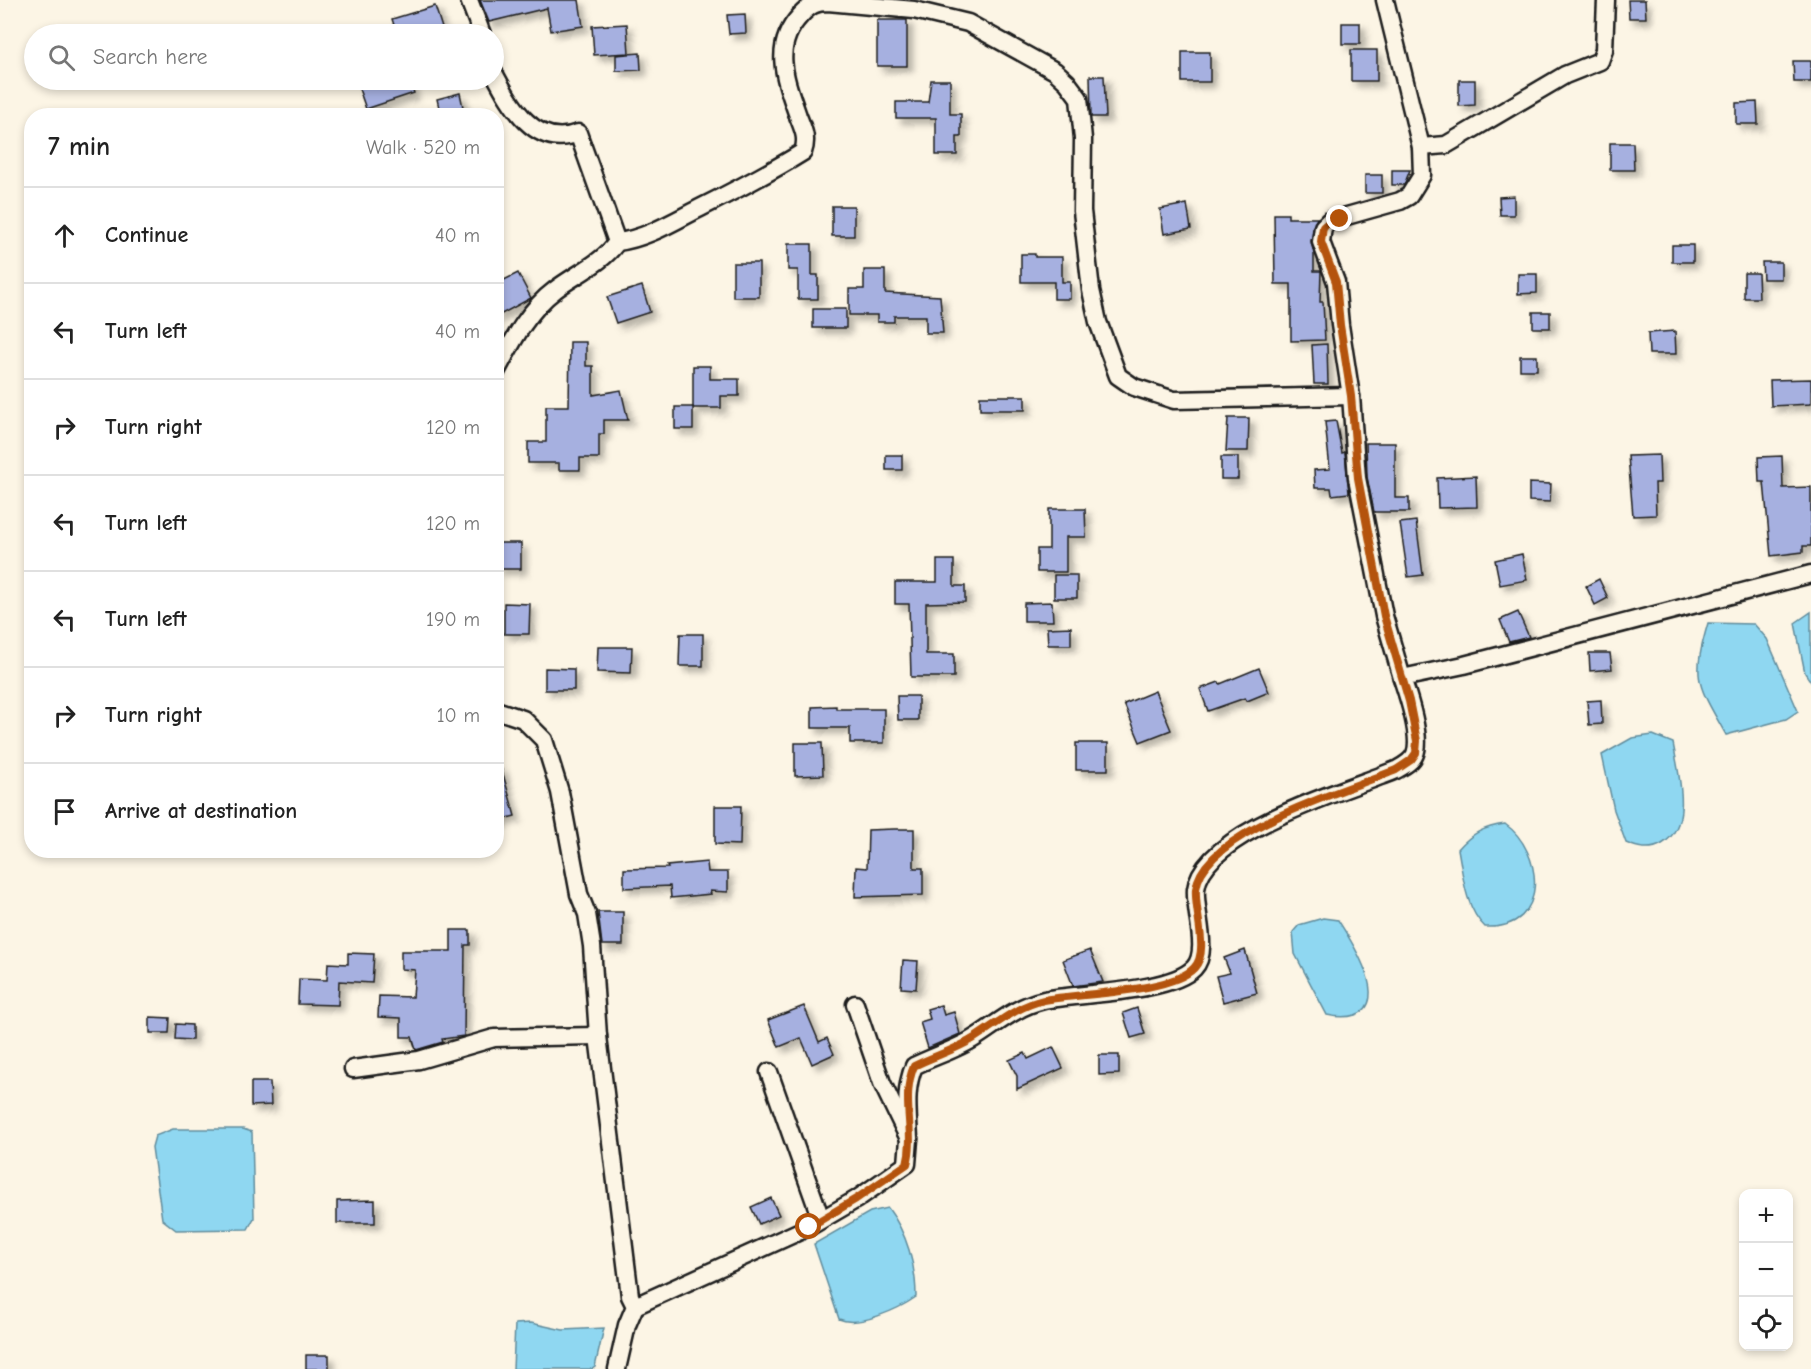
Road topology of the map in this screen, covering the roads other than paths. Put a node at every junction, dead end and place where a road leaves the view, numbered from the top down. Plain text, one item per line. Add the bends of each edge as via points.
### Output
1 (469, 0) edge
2 (1385, 0) edge
3 (1606, 0) edge
4 (880, 4) edge
5 (478, 24) edge
6 (504, 90) edge
7 (1421, 147) junction
8 (617, 242) junction
9 (504, 359) edge
10 (1351, 396) junction
11 (1811, 574) edge
12 (1402, 678) junction
13 (504, 713) edge
14 (855, 1004) dead end
15 (598, 1036) junction
16 (353, 1070) dead end
17 (769, 1072) dead end
18 (909, 1139) junction
19 (821, 1219) junction
20 (635, 1306) junction
21 (617, 1369) edge

1 - 5 street
2 - 7 street
3 - 7 street via 1600,62 1565,75 1446,145
4 - 8 street via 818,2 787,34 781,62 806,138 803,152 681,218
4 - 10 street via 968,23 1055,71 1078,98 1083,139 1082,211 1091,290 1118,376 1134,387 1174,400
6 - 8 street via 515,110 537,131 558,138 578,133
7 - 10 street via 1422,175 1409,196 1323,227 1321,242 1336,282
8 - 9 street via 536,307
10 - 12 street via 1359,489 1384,616
11 - 12 street
12 - 18 street via 1417,741 1411,760 1396,770 1281,813 1207,862 1198,877 1196,911 1202,950 1194,968 1177,979 1128,990 1041,1001 914,1066 906,1101
13 - 15 street via 523,719 544,740 560,792 592,946
14 - 18 street via 882,1083
15 - 16 street via 494,1038 419,1060
15 - 20 street via 630,1296
17 - 19 street
18 - 19 street via 907,1164 901,1171
19 - 20 street
20 - 21 street

